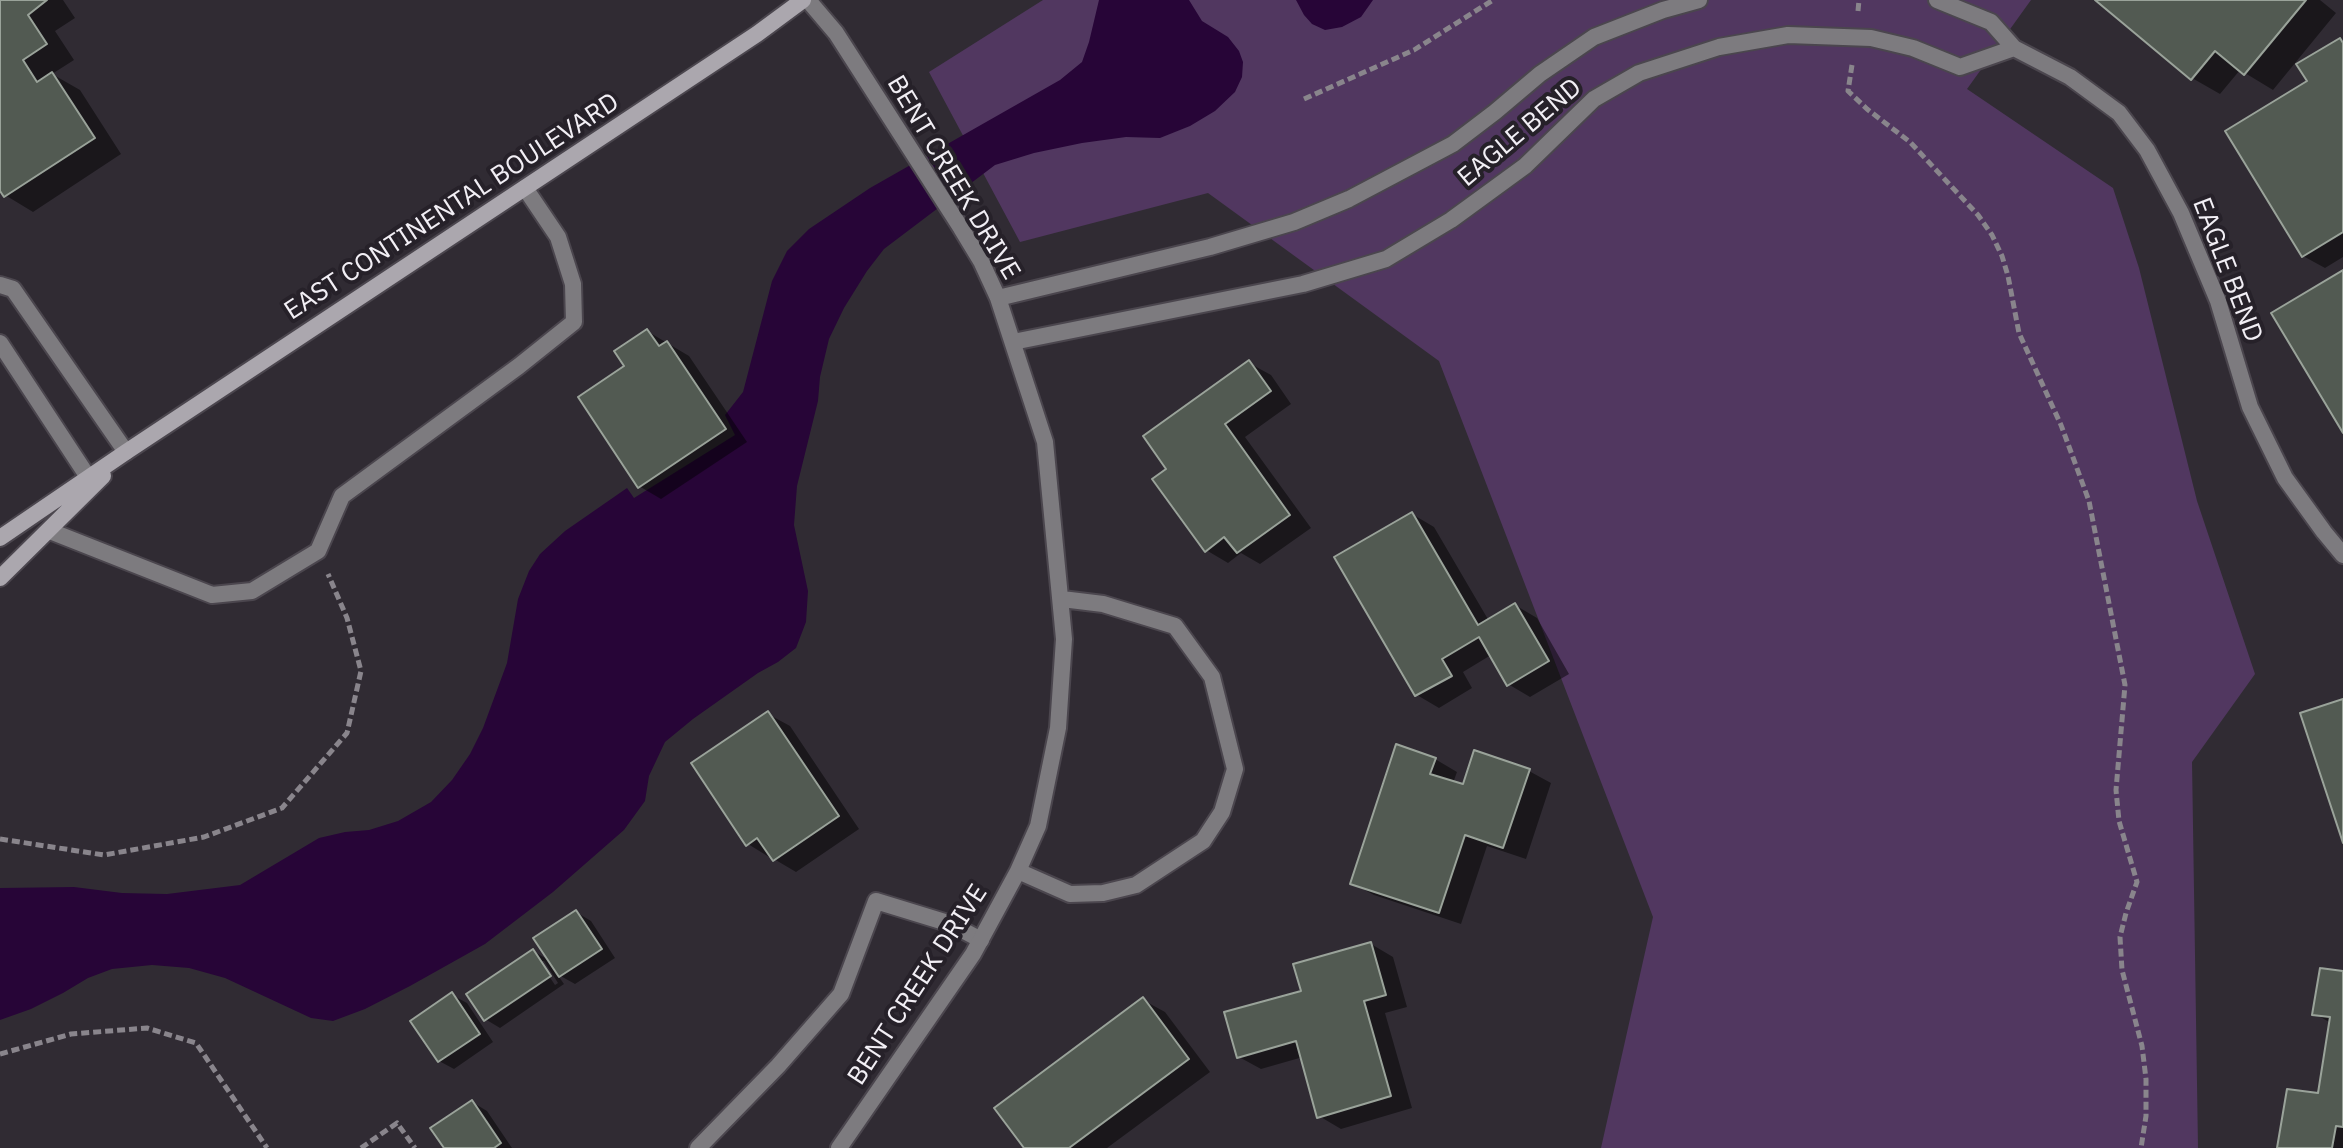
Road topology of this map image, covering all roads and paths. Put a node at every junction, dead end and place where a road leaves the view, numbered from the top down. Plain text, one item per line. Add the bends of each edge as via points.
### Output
1 (805, 0) edge
2 (1493, 0) edge
3 (1699, 0) edge
4 (1859, 0) edge
5 (1937, 0) edge
6 (1855, 37) junction
7 (2014, 48) junction
8 (1304, 99) dead end
9 (525, 188) junction
10 (0, 285) edge
11 (998, 298) junction
12 (1013, 342) junction
13 (0, 343) edge
14 (126, 452) junction
15 (88, 477) junction
16 (50, 531) junction
17 (0, 538) edge
18 (318, 551) junction
19 (2343, 555) edge
20 (0, 578) edge
21 (1062, 599) junction
22 (0, 839) edge
23 (1018, 871) junction
24 (981, 940) junction
25 (0, 1054) edge
26 (267, 1148) edge
27 (361, 1148) edge
28 (415, 1148) edge
29 (698, 1148) edge
30 (839, 1148) edge
31 (2141, 1148) edge

1 - 9 main road, EAST CONTINENTAL BOULEVARD
1 - 11 street, BENT CREEK DRIVE via 836,33 961,228
2 - 8 path via 1414,50
3 - 11 street, EAGLE BEND via 1594,37 1453,144 1349,199 1210,247
4 - 6 path
5 - 7 street, EAGLE BEND via 1991,22
6 - 7 street, EAGLE BEND via 1913,48 1960,67
6 - 12 street, EAGLE BEND via 1788,35 1719,47 1639,73 1594,99 1525,166 1386,259 1303,284
6 - 31 path via 1848,91 1910,142 1992,235 2008,276 2019,333 2089,501 2125,685 2116,790 2137,882 2120,937 2146,1079
7 - 19 street, EAGLE BEND via 2070,77 2119,113 2147,150 2218,301 2250,407 2285,478
9 - 14 main road, EAST CONTINENTAL BOULEVARD
9 - 18 street via 558,237 573,284 574,322 342,496
10 - 14 street via 13,289
11 - 12 street, BENT CREEK DRIVE
12 - 21 street, BENT CREEK DRIVE via 1045,442
13 - 15 street
14 - 15 main road, EAST CONTINENTAL BOULEVARD
14 - 16 main road
15 - 17 main road, EAST CONTINENTAL BOULEVARD
16 - 18 street via 212,595 252,591
16 - 20 main road
18 - 22 path via 347,618 361,671 347,733 282,808 204,837 104,855
21 - 23 street, BENT CREEK DRIVE via 1058,728 1038,826
21 - 23 street via 1103,604 1175,626 1212,677 1235,769 1222,812 1203,841 1136,885 1070,894
23 - 24 street, BENT CREEK DRIVE
24 - 29 street via 951,924 876,901 841,994
24 - 30 street, BENT CREEK DRIVE
25 - 26 path via 71,1034 147,1028 196,1043
27 - 28 path via 397,1123

